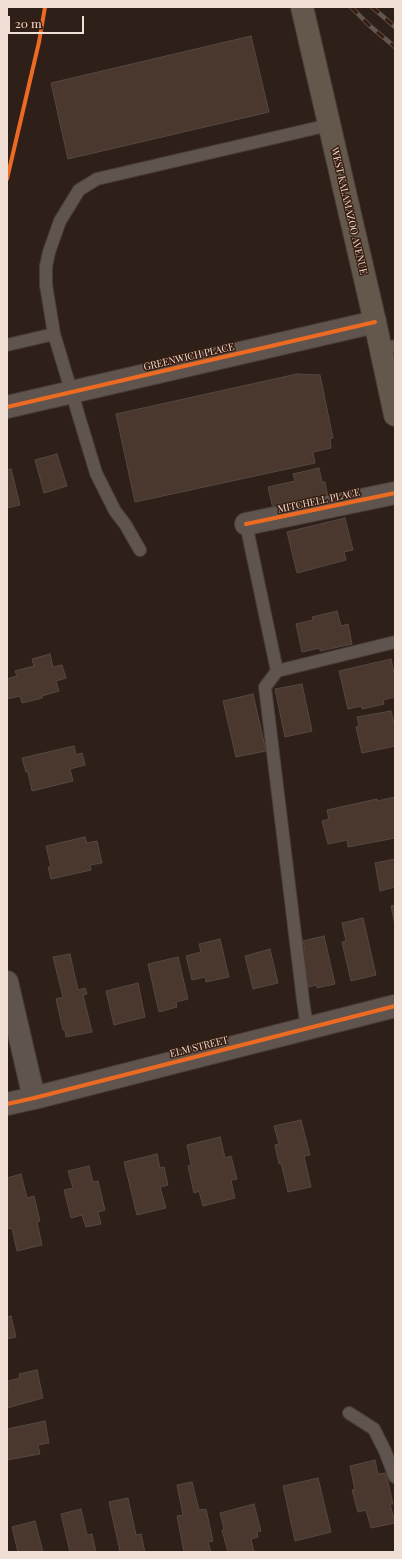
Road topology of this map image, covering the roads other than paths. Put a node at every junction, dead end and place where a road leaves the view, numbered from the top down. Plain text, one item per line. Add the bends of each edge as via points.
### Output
1 (302, 7) edge
2 (330, 125) junction
3 (375, 322) junction
4 (54, 334) junction
5 (7, 345) edge
6 (388, 348) edge
7 (72, 392) junction
8 (7, 407) edge
9 (395, 415) edge
10 (395, 493) edge
11 (246, 524) joint
12 (140, 550) dead end
13 (395, 642) edge
14 (277, 671) junction
15 (7, 982) edge
16 (395, 1006) edge
17 (307, 1028) junction
18 (34, 1098) junction
19 (7, 1104) edge
20 (349, 1413) dead end
21 (395, 1478) edge

1 - 2 main road, WEST KALAMAZOO AVENUE
2 - 3 main road, WEST KALAMAZOO AVENUE
2 - 4 lane via 97,179 79,190 60,221 46,266 46,284
3 - 6 main road, WEST KALAMAZOO AVENUE
3 - 7 street, GREENWICH PLACE
4 - 5 lane
4 - 7 lane
6 - 9 main road, WEST KALAMAZOO AVENUE
7 - 8 street, GREENWICH PLACE
7 - 12 lane via 96,473 115,511
10 - 11 street, MITCHELL PLACE
11 - 14 lane
13 - 14 lane
14 - 17 lane via 265,687
15 - 18 street
16 - 17 street, ELM STREET
17 - 18 street, ELM STREET
18 - 19 street, ELM STREET
20 - 21 lane via 374,1429

